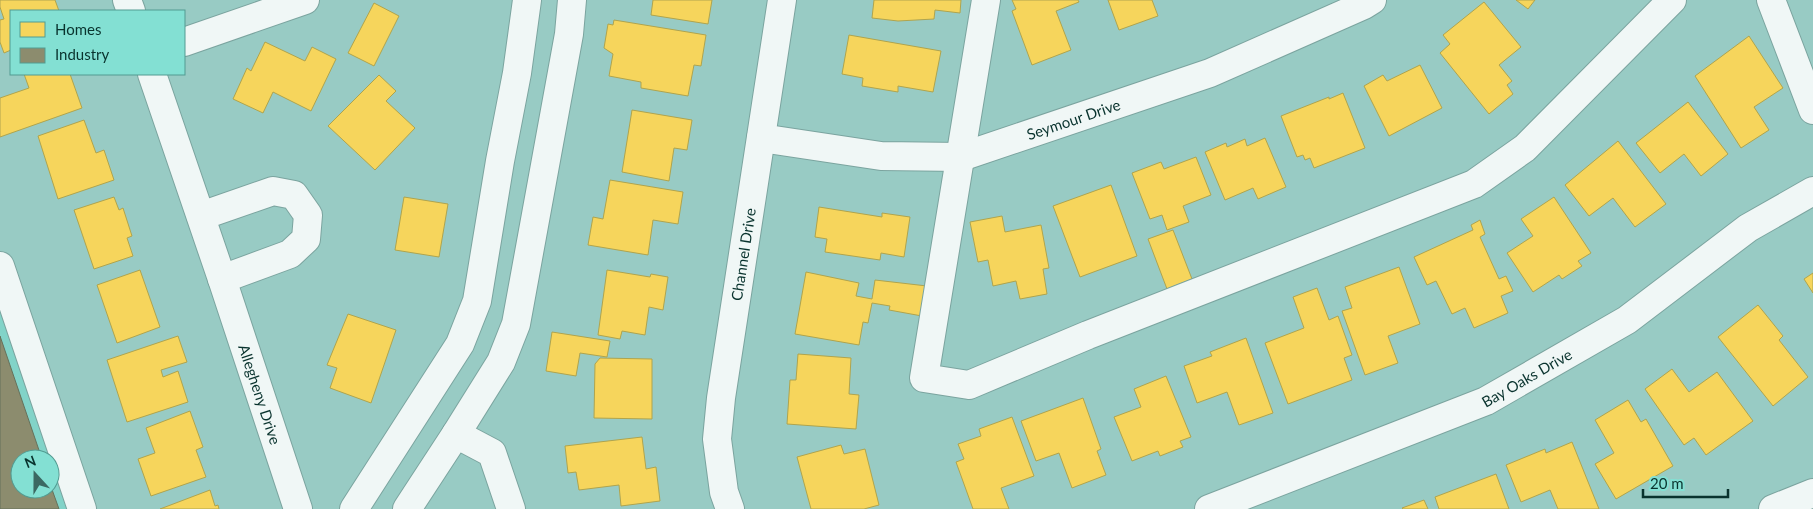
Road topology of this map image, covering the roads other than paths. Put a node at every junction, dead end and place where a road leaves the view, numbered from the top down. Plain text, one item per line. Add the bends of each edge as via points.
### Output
1 (305, 0) edge
2 (527, 0) edge
3 (572, 0) edge
4 (782, 0) edge
5 (986, 0) edge
6 (1372, 0) edge
7 (1672, 0) edge
8 (1771, 0) edge
9 (185, 42) edge
10 (152, 75) edge
11 (1813, 110) edge
12 (761, 138) junction
13 (961, 158) junction
14 (1813, 191) edge
15 (201, 216) junction
16 (0, 266) edge
17 (222, 278) junction
18 (456, 434) junction
19 (1813, 494) edge
20 (82, 509) edge
21 (298, 509) edge
22 (354, 509) edge
23 (407, 509) edge
24 (511, 509) edge
25 (730, 509) edge
26 (1209, 509) edge
27 (1773, 509) edge

1 - 9 street
2 - 22 street via 477,301 460,344
3 - 18 street via 516,324 501,362
4 - 12 street, Channel Drive
5 - 13 street
6 - 13 street, Seymour Drive via 1210,73
7 - 13 street via 1525,148 1474,184 969,385 924,378
8 - 11 street
10 - 15 street, Allegheny Drive
12 - 13 street, Seymour Drive via 881,156
12 - 25 street, Channel Drive via 720,406 718,440 724,492
14 - 26 street, Bay Oaks Drive via 1748,228 1627,320 1486,401
15 - 17 street, Allegheny Drive
15 - 17 street via 273,191 294,195 308,215 306,239 290,254
16 - 20 street
17 - 21 street, Allegheny Drive
18 - 23 street
18 - 24 street via 492,453
19 - 27 street

